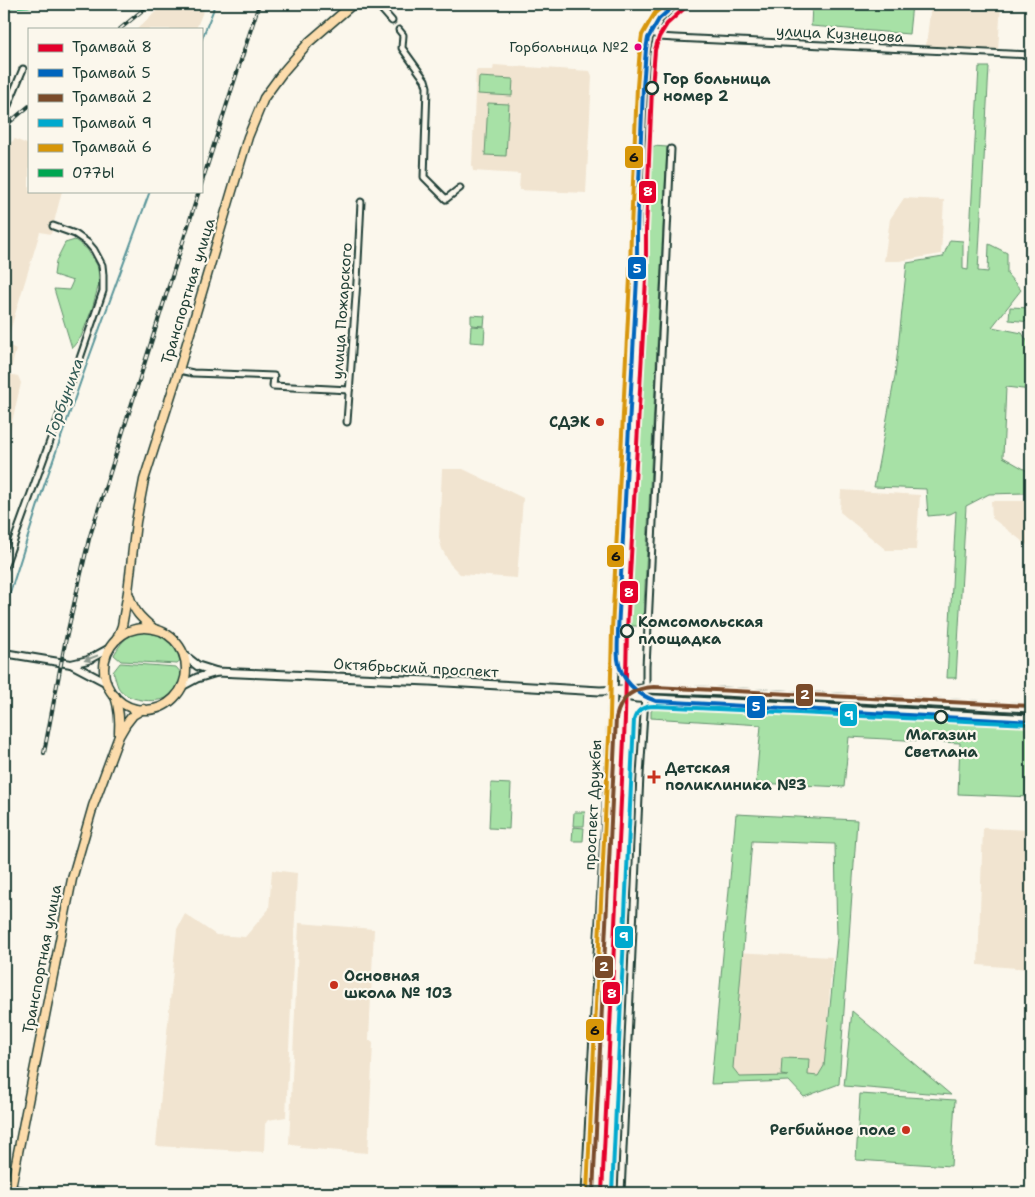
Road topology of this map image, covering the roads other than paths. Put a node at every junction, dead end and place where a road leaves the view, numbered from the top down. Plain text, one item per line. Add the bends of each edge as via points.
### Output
1 (353, 4) edge
2 (377, 4) edge
3 (674, 4) edge
4 (392, 21) tunnel mouth
5 (399, 30) tunnel mouth
6 (650, 30) junction
7 (1031, 55) edge
8 (23, 70) dead end
9 (4, 115) edge
10 (671, 149) dead end
11 (460, 188) dead end
12 (361, 202) dead end
13 (53, 226) dead end
14 (179, 370) junction
15 (349, 390) junction
16 (347, 422) dead end
17 (4, 568) edge
18 (128, 592) junction
19 (154, 628) junction
20 (117, 639) junction
21 (110, 648) junction
22 (4, 652) edge
23 (184, 655) junction
24 (71, 664) junction
25 (217, 672) junction
26 (107, 683) junction
27 (182, 686) junction
28 (646, 689) junction
29 (613, 691) junction
30 (115, 696) junction
31 (645, 698) junction
32 (1031, 708) edge
33 (143, 709) junction
34 (1031, 720) edge
35 (119, 736) junction
36 (10, 1191) edge
37 (37, 1193) edge
38 (586, 1193) edge
39 (621, 1193) edge

1 - 14 main road, Транспортная улица via 310,42 282,72 264,98 248,137
2 - 4 street
3 - 6 main road
5 - 11 street via 403,35 402,48 427,87 424,177 446,199
6 - 7 street, улица Кузнецова via 659,37
6 - 29 main road, проспект Дружбы via 645,54
8 - 9 street
10 - 28 street
12 - 15 street, улица Пожарского
13 - 17 street via 75,234 94,250 102,265 103,291
14 - 15 street via 274,376 273,386
14 - 18 main road, Транспортная улица via 140,497
15 - 16 street, улица Пожарского
18 - 19 main road via 132,606
18 - 20 main road, Транспортная улица
19 - 20 main road via 140,628
19 - 23 main road via 172,638
20 - 21 main road
21 -> 24 street via 88,660
21 - 26 main road via 105,659
22 - 24 street
23 - 25 main road, Октябрьский проспект via 198,666
23 - 27 main road via 186,665
24 - 26 street
25 - 27 main road, Октябрьский проспект
25 - 29 main road, Октябрьский проспект
26 - 30 main road
27 - 33 main road via 166,704
28 - 29 main road, Октябрьский проспект
28 - 32 main road, Октябрьский проспект
29 - 31 main road, Октябрьский проспект
29 - 38 main road, проспект Дружбы
30 - 33 main road via 123,703
30 - 35 main road, Транспортная улица via 119,709
31 - 34 main road, Октябрьский проспект
31 - 39 street
33 - 35 main road, Транспортная улица via 133,715
35 - 36 main road, Транспортная улица via 93,806 72,879
36 - 37 street

